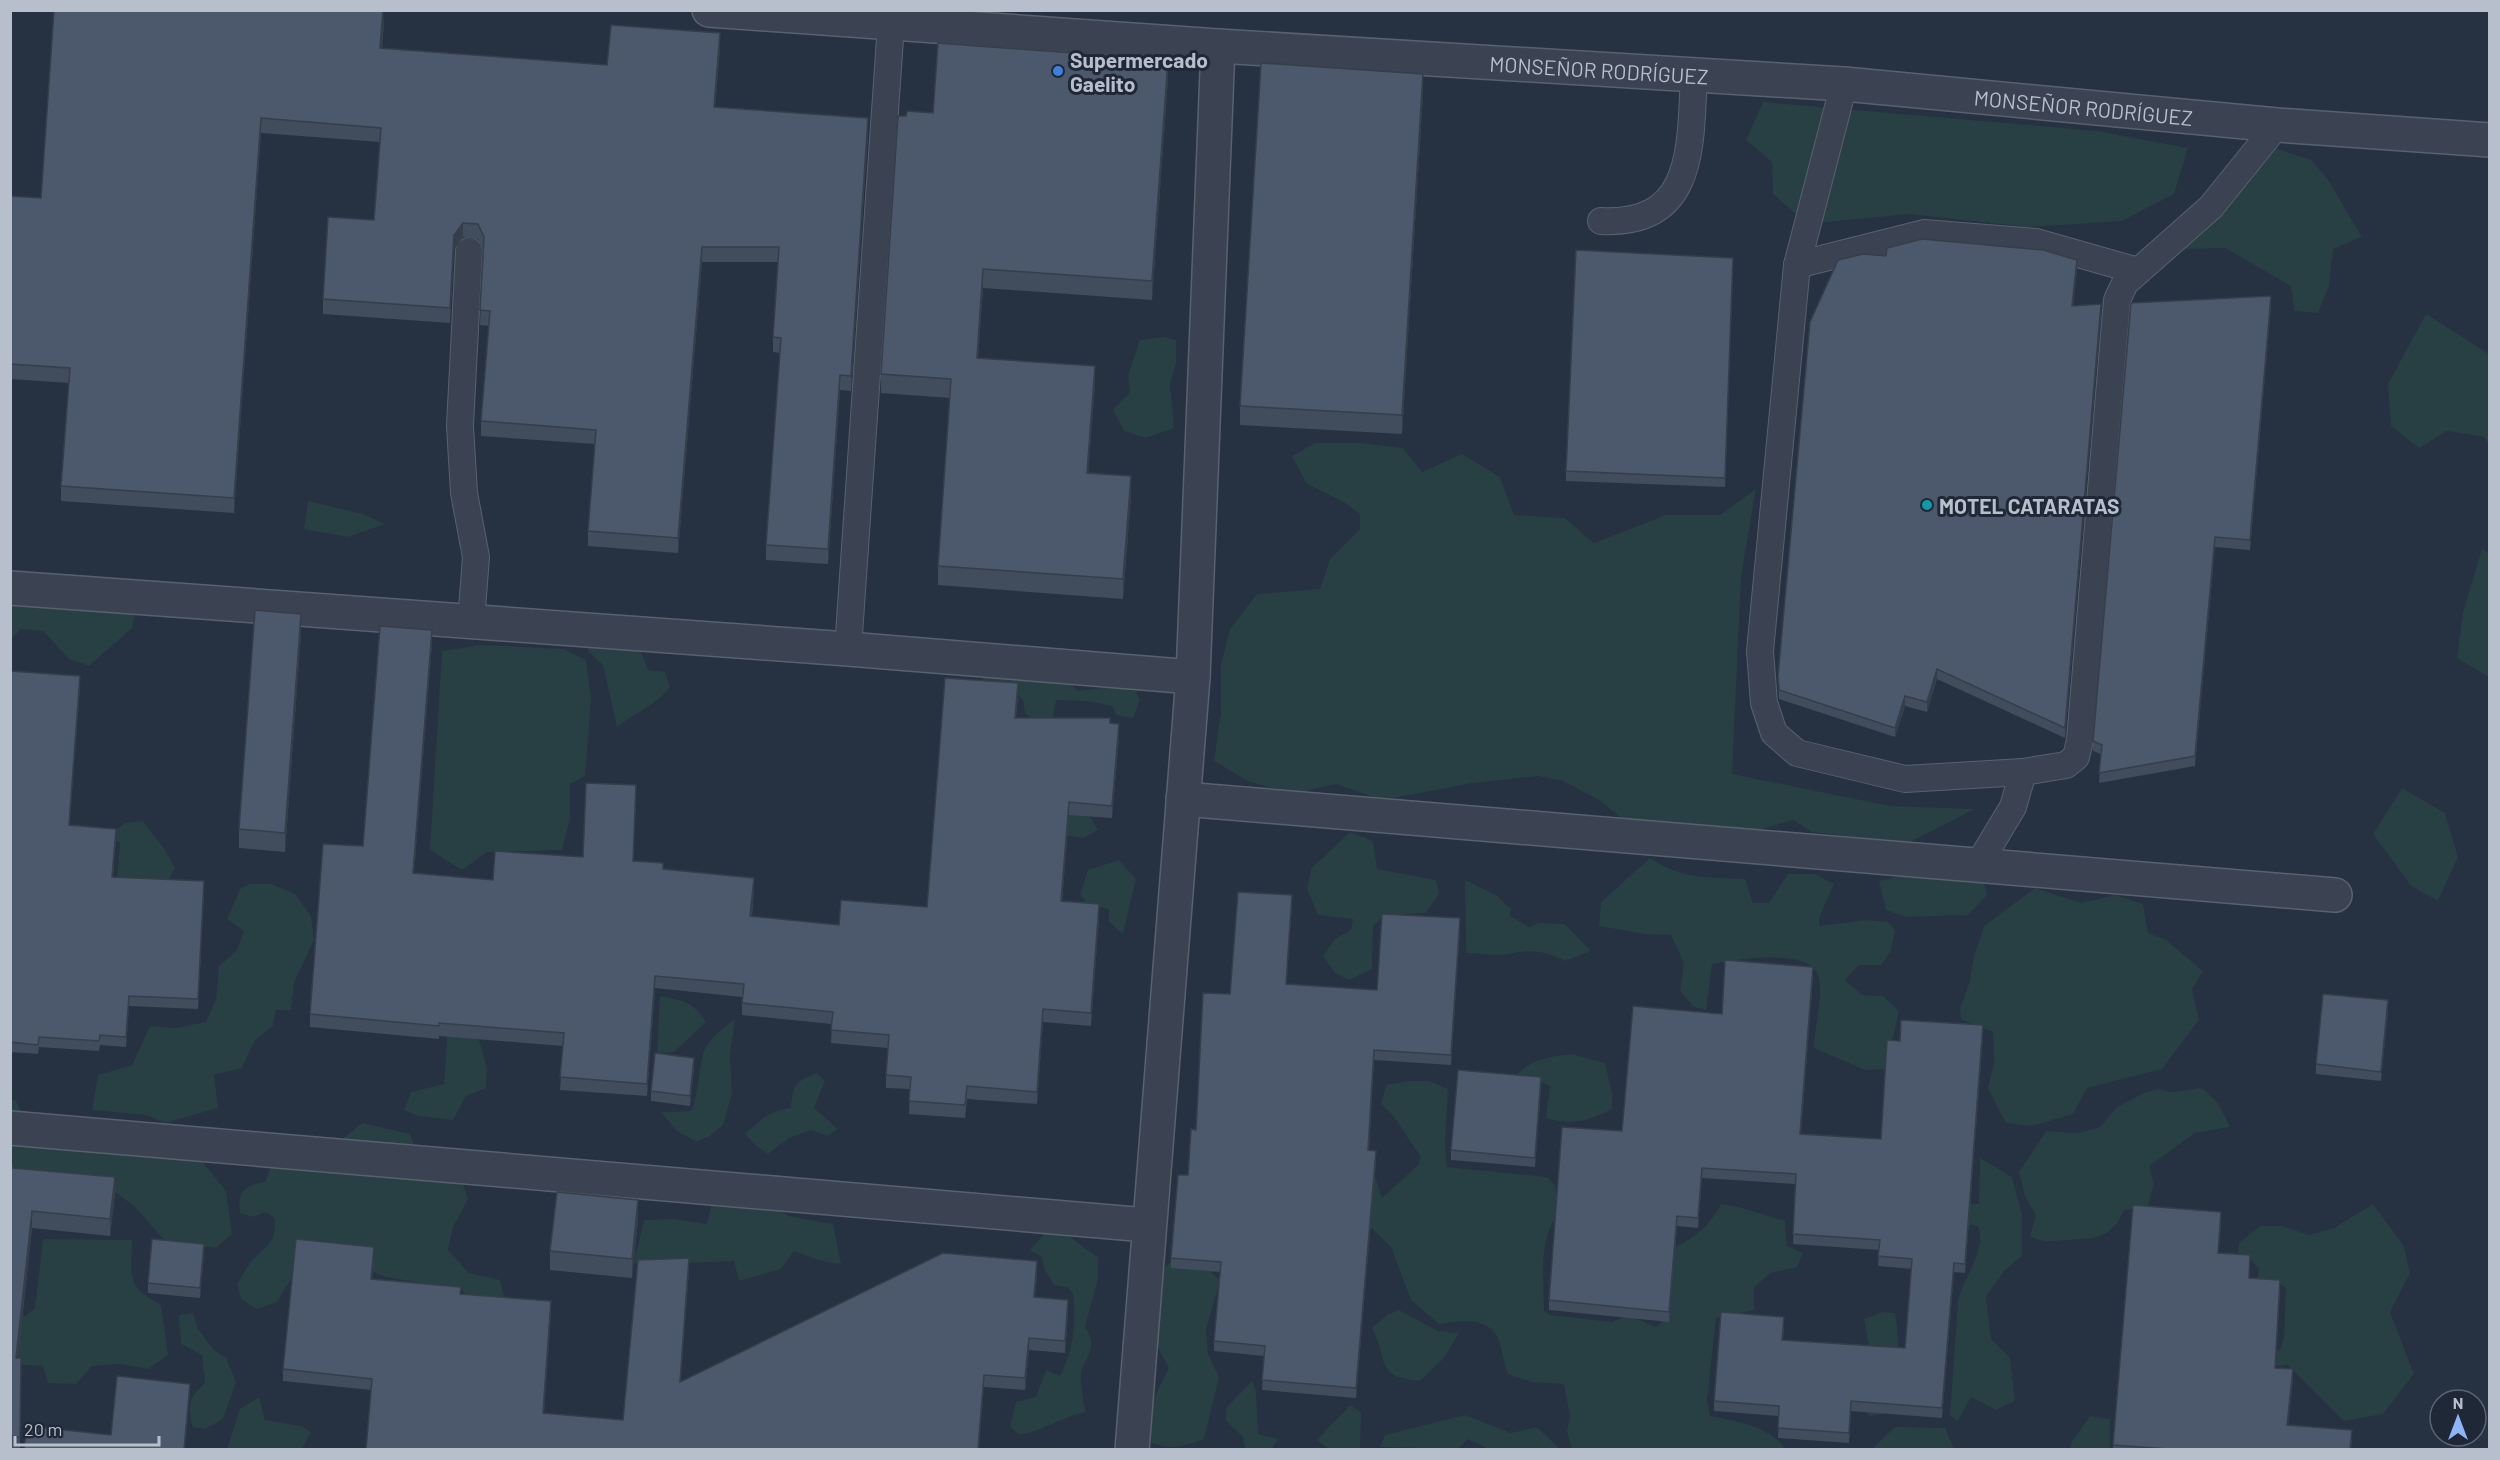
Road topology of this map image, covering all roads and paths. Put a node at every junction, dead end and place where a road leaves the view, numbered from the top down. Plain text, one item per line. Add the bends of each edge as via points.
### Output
1 (709, 10) edge
2 (891, 24) junction
3 (1218, 46) junction
4 (1694, 75) junction
5 (1844, 84) junction
6 (2277, 125) junction
7 (2490, 140) edge
8 (1601, 220) dead end
9 (469, 251) dead end
10 (1797, 265) junction
11 (2138, 271) junction
12 (10, 588) edge
13 (471, 622) junction
14 (848, 649) junction
15 (1193, 677) junction
16 (2023, 772) junction
17 (1183, 799) junction
18 (1978, 865) junction
19 (2335, 895) dead end
20 (10, 1128) edge
21 (1148, 1225) junction
22 (1132, 1449) edge

1 - 2 street, MONSEÑOR RODRÍGUEZ
2 - 3 street, MONSEÑOR RODRÍGUEZ
2 - 14 lane
3 - 4 street, MONSEÑOR RODRÍGUEZ
3 - 15 street
4 - 5 street, MONSEÑOR RODRÍGUEZ
4 - 8 lane via 1684,173 1666,204 1627,222
5 - 6 street, MONSEÑOR RODRÍGUEZ
5 - 10 lane
6 - 7 street, MONSEÑOR RODRÍGUEZ
6 - 11 lane via 2211,207
9 - 13 lane via 460,426 464,493 476,557
10 - 11 lane via 1924,233 2036,242
10 - 16 lane via 1760,651 1764,703 1774,733 1797,753 1905,779
11 - 16 lane via 2125,283 2117,300 2080,740 2076,757 2066,765
12 - 13 street
13 - 14 street
14 - 15 street
15 - 17 street
16 - 18 lane via 2013,807
17 - 18 street
17 - 21 street
18 - 19 street
20 - 21 street
21 - 22 street

